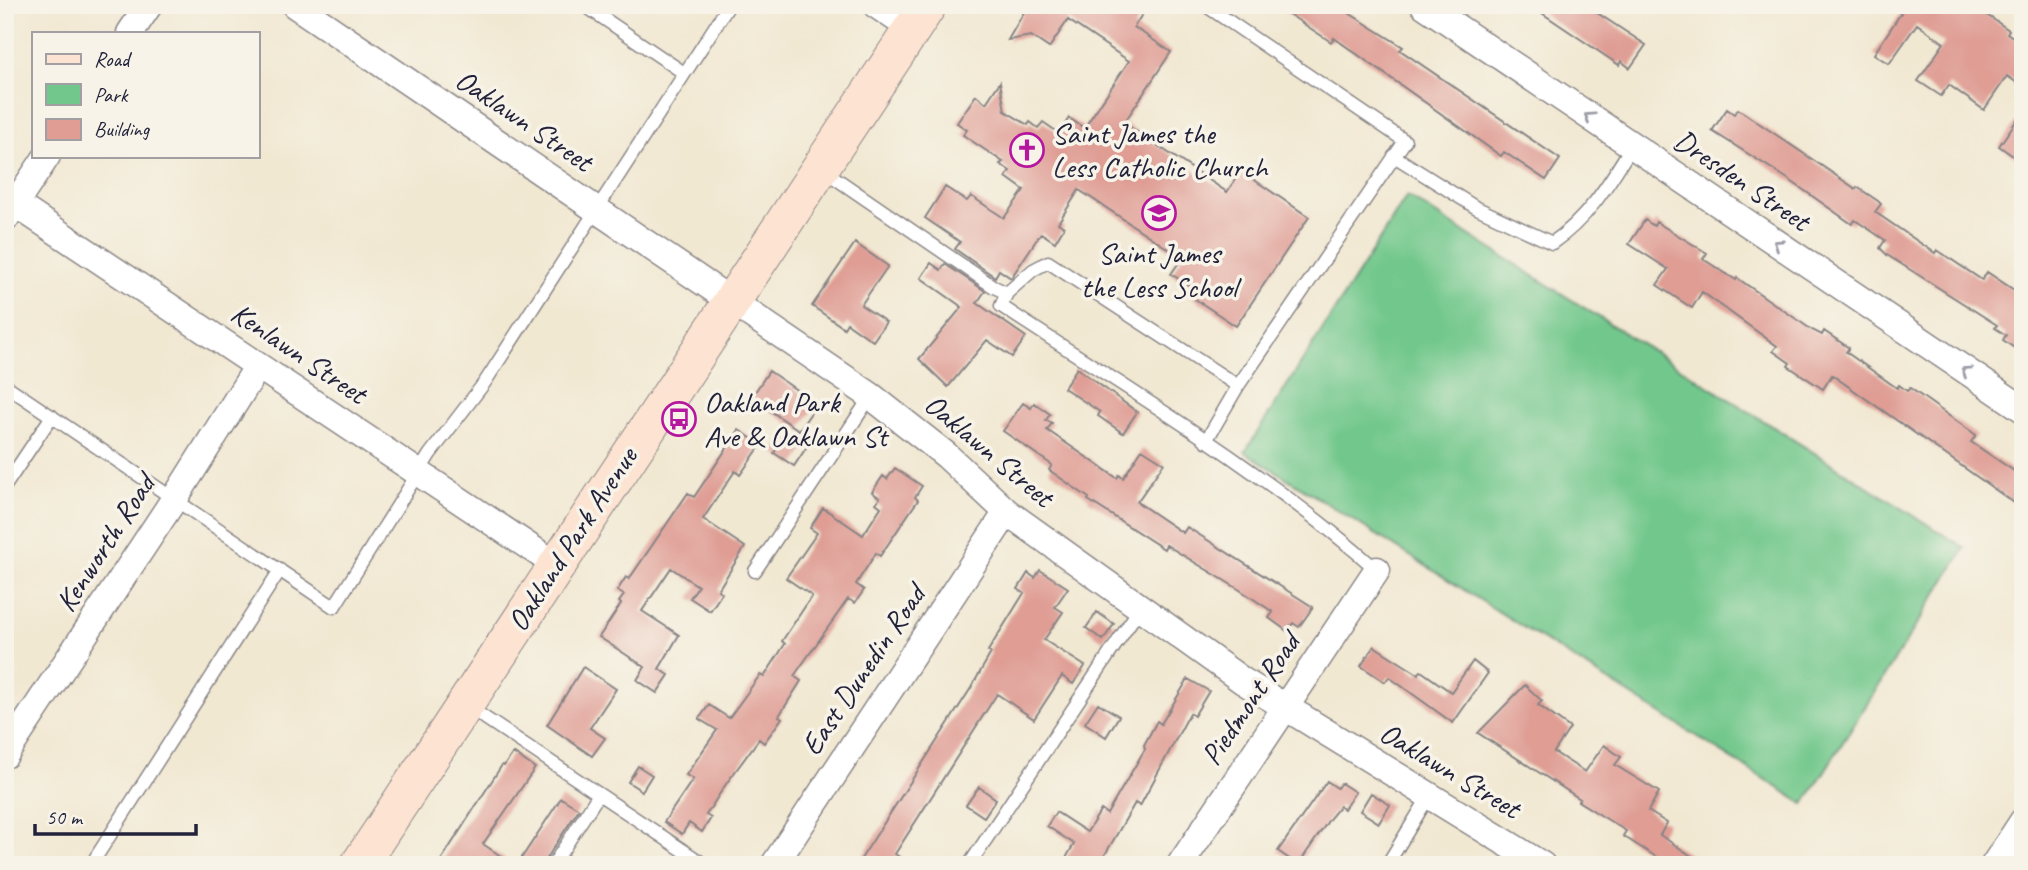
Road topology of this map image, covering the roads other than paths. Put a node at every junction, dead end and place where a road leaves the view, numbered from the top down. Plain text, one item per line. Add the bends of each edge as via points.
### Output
1 (149, 5) edge
2 (295, 5) edge
3 (584, 5) edge
4 (729, 5) edge
5 (876, 5) edge
6 (1205, 5) edge
7 (1424, 5) edge
8 (920, 17) edge
9 (131, 32) edge
10 (684, 73) junction
11 (1632, 146) junction
12 (1394, 156) junction
13 (45, 158) edge
14 (819, 167) junction
15 (9, 206) edge
16 (595, 208) junction
17 (1007, 293) junction
18 (731, 299) junction
19 (258, 366) junction
20 (5, 385) edge
21 (1238, 386) junction
22 (871, 396) junction
23 (2023, 409) edge
24 (52, 416) junction
25 (1206, 441) junction
26 (419, 475) junction
27 (5, 486) edge
28 (175, 498) junction
29 (1007, 512) junction
30 (555, 564) junction
31 (280, 570) junction
32 (1377, 570) joint
33 (755, 571) dead end
34 (1140, 608) junction
35 (464, 704) junction
36 (1284, 708) junction
37 (5, 755) edge
38 (599, 794) junction
39 (1429, 796) junction
40 (2023, 821) edge
41 (2001, 862) edge
42 (91, 865) edge
43 (359, 865) edge
44 (553, 865) edge
45 (705, 865) edge
46 (774, 865) edge
47 (969, 865) edge
48 (1180, 865) edge
49 (1387, 865) edge
50 (1542, 865) edge

1 - 9 street
2 - 16 street, Oaklawn Street
3 - 10 lane
4 - 10 lane
5 - 8 street
6 - 12 lane via 1405,141
11 -> 7 street, Dresden Street
8 - 14 main road, Oakland Park Avenue
10 - 16 lane
11 - 12 lane via 1591,209 1552,243 1475,207
23 -> 11 street, Dresden Street
12 - 21 lane
13 - 15 street
14 - 17 lane
14 - 18 main road, Oakland Park Avenue
15 - 19 street, Kenlawn Street
16 - 18 street, Oaklawn Street
16 - 26 lane via 485,382
17 - 21 lane via 1048,262
17 - 25 lane via 1001,306
18 - 22 street, Oaklawn Street
18 - 30 main road, Oakland Park Avenue
19 - 26 street, Kenlawn Street
19 - 28 street, Kenworth Road
20 - 24 lane
21 - 25 lane
22 - 29 street, Oaklawn Street via 946,455
22 - 33 lane
24 - 27 lane
24 - 28 lane
25 - 32 lane via 1326,525
26 - 30 street, Kenlawn Street
26 - 31 lane via 334,607
28 - 31 lane
28 - 37 street, Kenworth Road
29 - 34 street, Oaklawn Street
29 - 46 street, East Dunedin Road
30 - 35 main road, Oakland Park Avenue
31 - 42 lane
32 - 36 street, Piedmont Road
34 - 36 street, Oaklawn Street
34 - 47 lane
35 - 38 lane
35 - 43 main road, Oakland Park Avenue
36 - 39 street, Oaklawn Street
36 - 48 street, Piedmont Road
38 - 44 lane
38 - 45 lane
39 - 49 lane
39 - 50 street, Oaklawn Street
40 - 41 street

